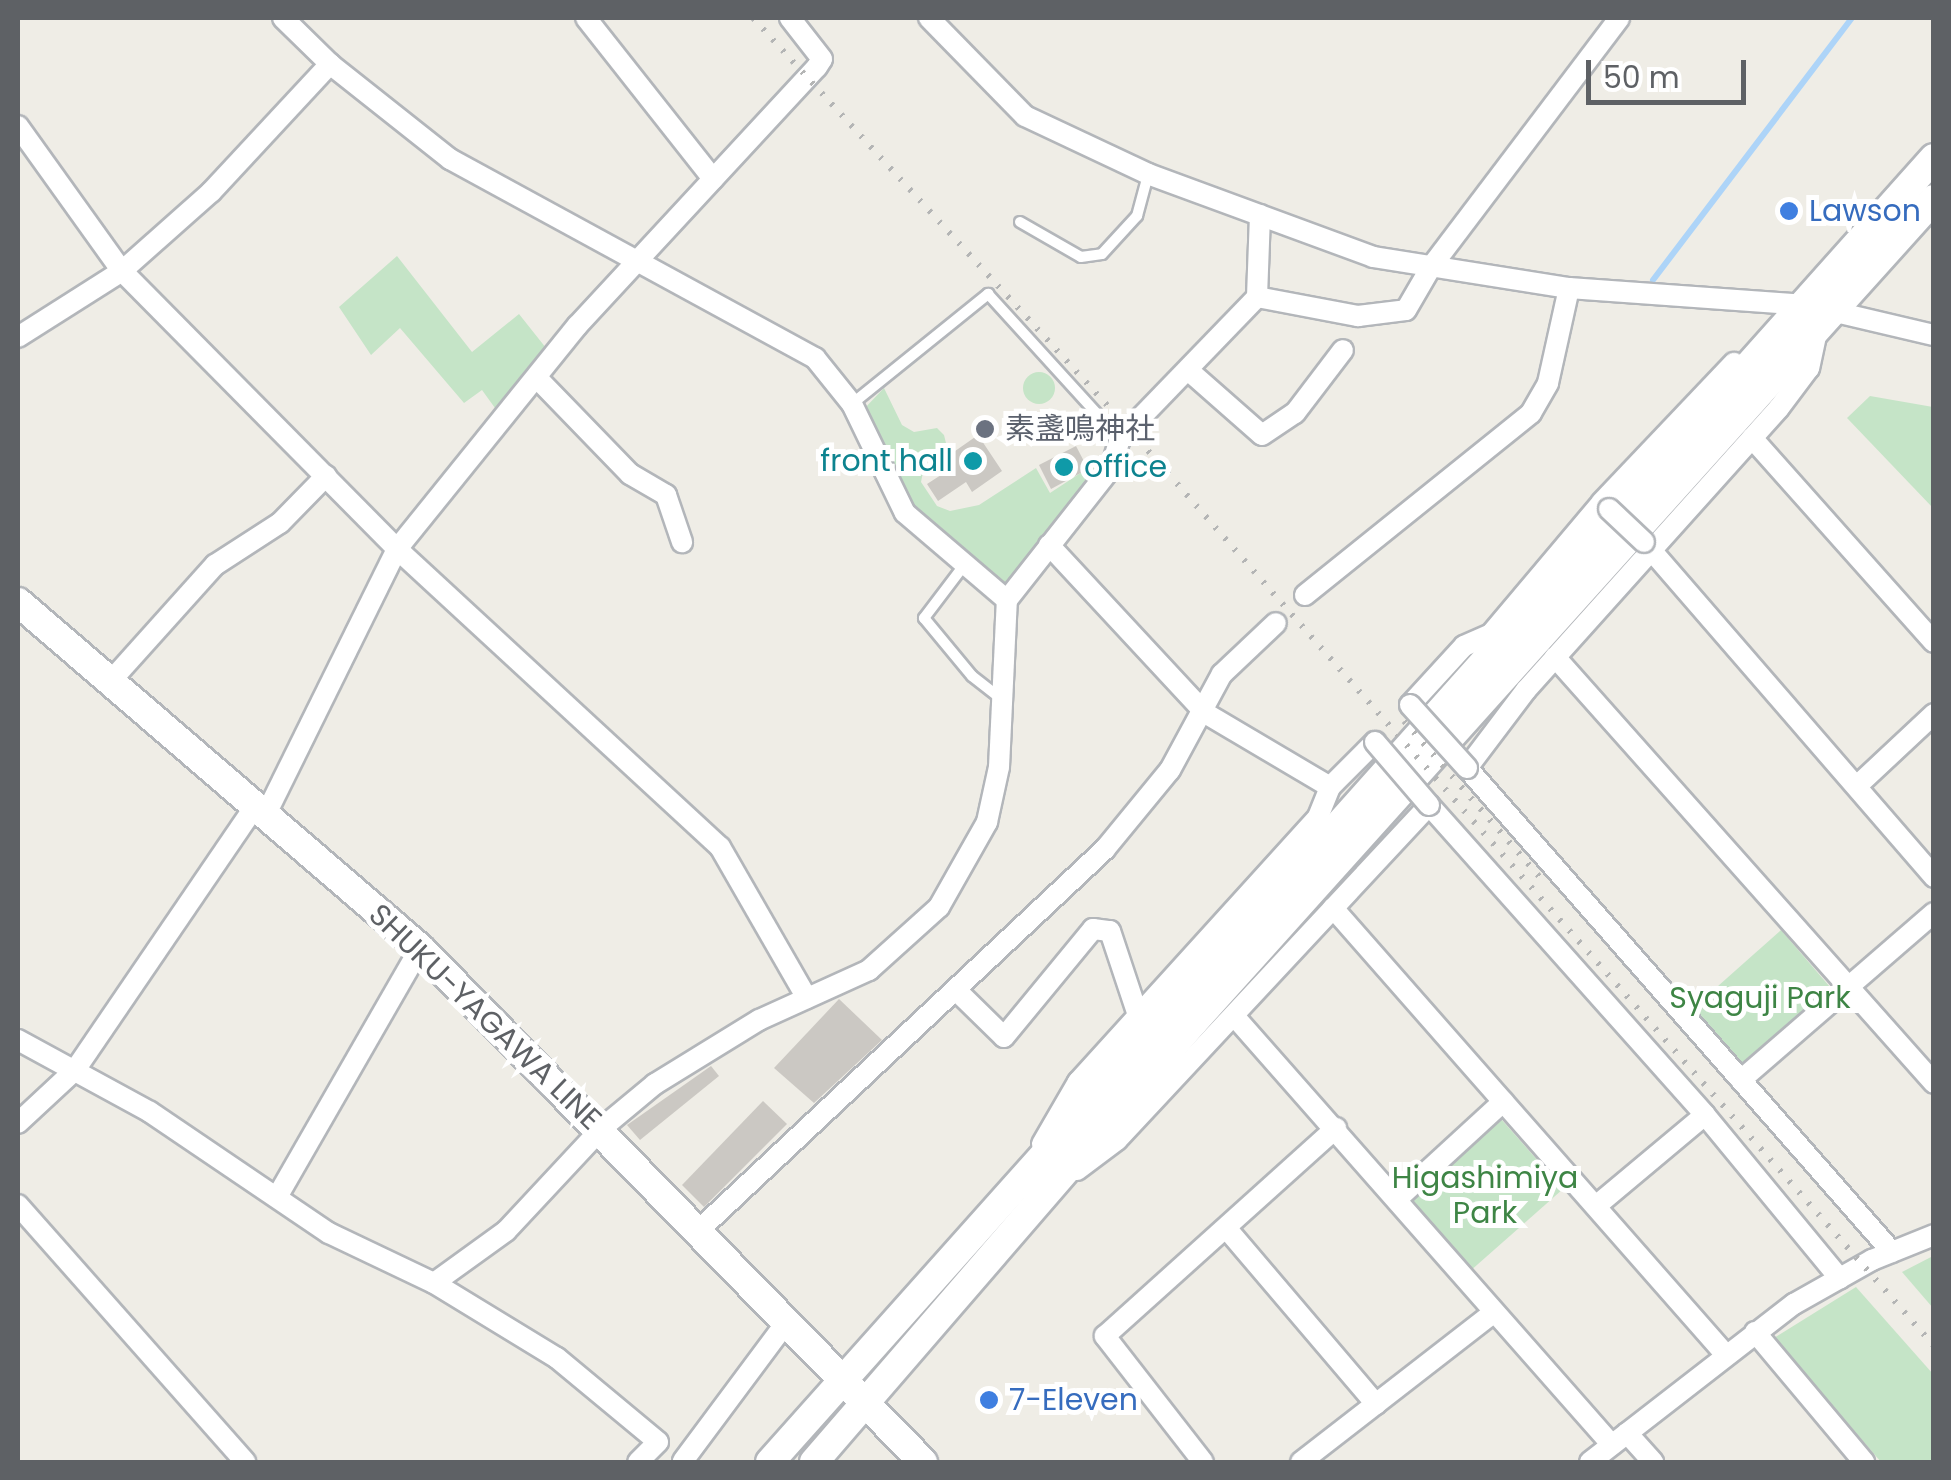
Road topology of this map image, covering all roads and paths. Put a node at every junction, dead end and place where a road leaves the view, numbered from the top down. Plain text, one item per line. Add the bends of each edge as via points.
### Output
1 (283, 18) edge
2 (586, 18) edge
3 (790, 18) edge
4 (929, 18) edge
5 (1619, 18) edge
6 (330, 64) junction
7 (18, 126) edge
8 (1934, 158) edge
9 (1148, 174) junction
10 (713, 179) junction
11 (1934, 199) edge
12 (1260, 215) junction
13 (1020, 222) dead end
14 (638, 265) junction
15 (1431, 267) junction
16 (122, 271) junction
17 (1569, 288) junction
18 (1256, 297) junction
19 (1839, 311) junction
20 (1797, 315) junction
21 (1934, 335) edge
22 (1816, 336) junction
23 (18, 337) edge
24 (1343, 350) dead end
25 (1188, 370) junction
26 (537, 378) junction
27 (852, 404) junction
28 (1752, 438) junction
29 (1120, 439) junction
30 (326, 476) junction
31 (1606, 505) junction
32 (682, 542) dead end
33 (1049, 545) junction
34 (1648, 546) junction
35 (397, 549) junction
36 (966, 563) junction
37 (1305, 594) dead end
38 (1007, 600) junction
39 (21, 613) edge
40 (1276, 624) dead end
41 (1934, 642) edge
42 (1555, 657) junction
43 (110, 683) junction
44 (1004, 700) junction
45 (1205, 713) junction
46 (1934, 714) edge
47 (1466, 768) junction
48 (1858, 785) junction
49 (1330, 786) junction
50 (1430, 804) junction
51 (259, 813) junction
52 (1934, 877) edge
53 (1333, 908) junction
54 (1934, 914) edge
55 (420, 948) junction
56 (1848, 988) junction
57 (956, 990) junction
58 (807, 998) junction
59 (1235, 1017) junction
60 (1139, 1018) junction
61 (18, 1040) edge
62 (75, 1070) junction
63 (1741, 1080) junction
64 (1934, 1084) edge
65 (1503, 1102) junction
66 (1705, 1115) junction
67 (18, 1123) edge
68 (602, 1128) junction
69 (1336, 1128) junction
70 (1031, 1164) junction
71 (1051, 1188) junction
72 (277, 1196) junction
73 (1397, 1199) junction
74 (18, 1205) edge
75 (1596, 1206) junction
76 (1227, 1228) junction
77 (699, 1230) junction
78 (1934, 1236) edge
79 (1892, 1252) junction
80 (1840, 1280) junction
81 (434, 1283) junction
82 (1493, 1313) junction
83 (786, 1323) junction
84 (1755, 1332) junction
85 (1726, 1356) junction
86 (842, 1381) junction
87 (864, 1404) junction
88 (1376, 1404) junction
89 (1619, 1439) junction
90 (658, 1442) junction
91 (245, 1462) edge
92 (638, 1462) edge
93 (685, 1462) edge
94 (770, 1462) edge
95 (814, 1462) edge
96 (923, 1462) edge
97 (1203, 1462) edge
98 (1301, 1462) edge
99 (1590, 1462) edge
100 (1653, 1462) edge
101 (1864, 1462) edge

1 - 6 street
2 - 10 street
3 - 10 street via 822,59
4 - 9 street via 1025,116
5 - 15 street
6 - 14 street via 450,159
6 - 16 street via 211,192
7 - 16 street
8 - 20 street
9 - 12 street
9 - 13 lane via 1136,216 1102,254 1082,257
10 - 14 street
11 - 19 street
12 - 15 street via 1373,257
12 - 18 street
14 - 26 street
14 - 27 street via 815,358
15 - 17 street
15 - 18 street via 1413,304 1389,314 1358,316
16 - 23 street
16 - 30 street
17 - 20 street
17 - 37 street via 1548,383 1531,413
18 - 25 street
19 - 20 street
19 - 21 street
19 - 22 street
20 - 31 street via 1758,338
20 - 70 street
22 - 28 street via 1809,368
22 - 71 street
24 - 25 street via 1295,413 1262,435
25 - 29 street
26 - 32 street via 630,474 666,496
26 - 35 street
27 - 29 lane via 988,294
27 - 36 street via 904,513
28 - 34 street
28 - 41 street
29 - 33 street via 1111,468
30 - 35 street
30 - 43 street via 280,523 215,565
31 - 34 street, bridge
31 - 47 street, bridge via 1491,634 1464,646 1410,704
33 - 38 street
33 - 45 street
34 - 42 street
34 - 48 street
35 - 51 street
35 - 58 street via 720,847
36 - 38 street
36 - 44 lane via 924,618 972,676
38 - 44 street
39 - 43 street, SHUKU-YAGAWA LINE
40 - 45 street via 1222,674
42 - 47 street
42 - 56 street
43 - 51 street, SHUKU-YAGAWA LINE
44 - 58 street via 987,822 939,907 869,970
45 - 49 street
45 - 57 street via 1170,770 1105,849
46 - 48 street
47 - 63 street
48 - 52 street
49 - 50 street, bridge via 1375,742
49 - 60 street via 1318,817
50 - 53 street
50 - 66 street
51 - 55 street, SHUKU-YAGAWA LINE
51 - 62 street
53 - 59 street
53 - 65 street
54 - 56 street
55 - 68 street, SHUKU-YAGAWA LINE
55 - 72 street
56 - 63 street
56 - 64 street
57 - 60 street via 1004,1036 1094,929 1110,931
57 - 77 street
58 - 68 street via 695,1056
59 - 69 street
59 - 71 street via 1117,1140
60 - 70 street via 1078,1082
61 - 62 street
62 - 67 street
62 - 72 street
63 - 79 street
65 - 73 street
65 - 75 street
66 - 75 street
66 - 80 street
68 - 77 street, SHUKU-YAGAWA LINE
68 - 81 street via 506,1231
69 - 73 street
69 - 76 street
70 - 86 street
71 - 87 street
72 - 81 street via 329,1233
73 - 82 street
74 - 91 street
75 - 85 street
76 - 88 street
76 - 97 street via 1104,1336
77 - 83 street, SHUKU-YAGAWA LINE
78 - 79 street
79 - 80 street
80 - 84 street
81 - 90 street via 557,1358
82 - 88 street
82 - 89 street
83 - 86 street, SHUKU-YAGAWA LINE
83 - 93 street
84 - 85 street
84 - 101 street
85 - 89 street
86 - 87 street, SHUKU-YAGAWA LINE
86 - 94 street
87 - 95 street
87 - 96 street, SHUKU-YAGAWA LINE
88 - 98 street
89 - 99 street
89 - 100 street
90 - 92 street
90 - 93 street

